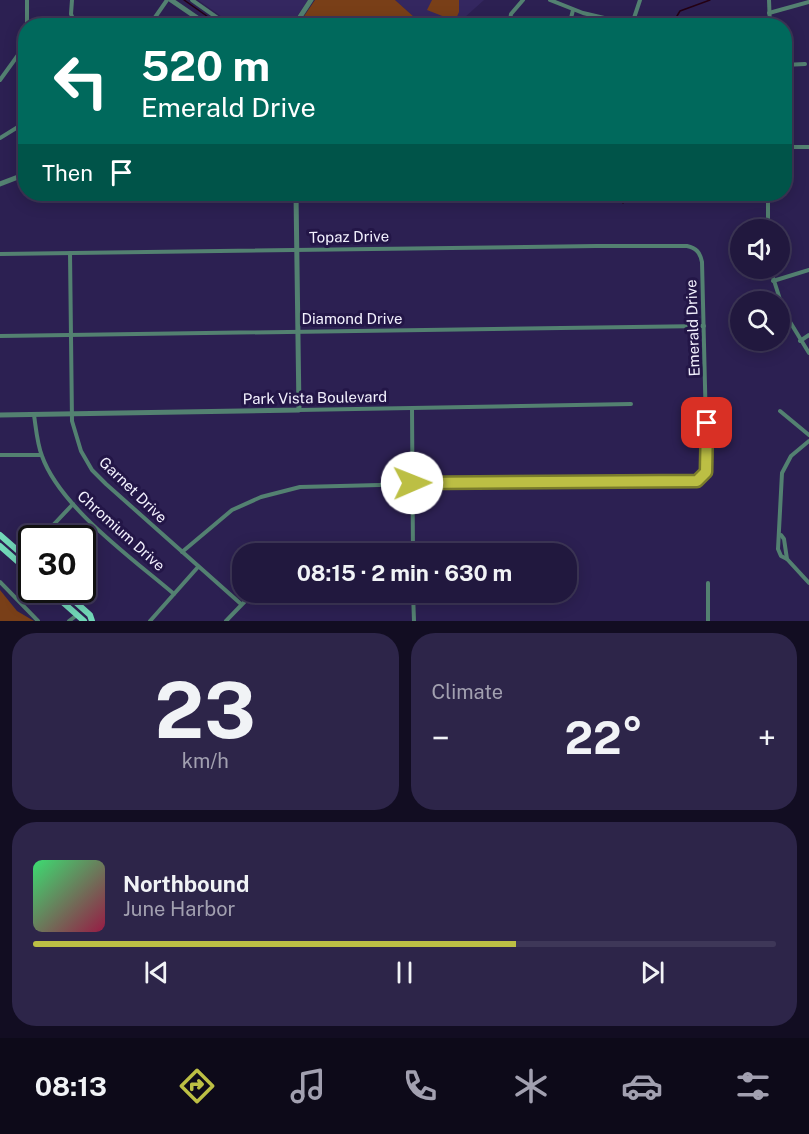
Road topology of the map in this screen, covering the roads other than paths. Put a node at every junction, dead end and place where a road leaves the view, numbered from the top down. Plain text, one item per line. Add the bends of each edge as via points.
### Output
1 (27, 0) edge
2 (72, 0) edge
3 (169, 0) edge
4 (192, 0) edge
5 (311, 0) edge
6 (523, 0) edge
7 (550, 0) edge
8 (640, 0) edge
9 (769, 0) edge
10 (809, 2) edge
11 (573, 10) junction
12 (769, 14) junction
13 (27, 18) edge
14 (73, 18) edge
15 (155, 18) edge
16 (198, 18) edge
17 (218, 18) edge
18 (299, 18) edge
19 (510, 18) edge
20 (571, 18) edge
21 (607, 18) edge
22 (634, 18) edge
23 (769, 18) edge
24 (18, 55) edge
25 (792, 64) edge
26 (805, 64) dead end
27 (1, 79) edge
28 (7, 80) dead end
29 (18, 127) edge
30 (0, 138) edge
31 (792, 147) edge
32 (809, 147) edge
33 (18, 177) edge
34 (0, 184) edge
35 (296, 201) edge
36 (768, 201) edge
37 (768, 219) edge
38 (297, 250) junction
39 (697, 250) joint
40 (70, 253) junction
41 (0, 254) edge
42 (809, 270) edge
43 (773, 281) joint
44 (705, 326) junction
45 (298, 331) junction
46 (71, 334) junction
47 (809, 335) edge
48 (0, 336) edge
49 (800, 341) junction
50 (809, 353) edge
51 (630, 404) dead end
52 (412, 409) junction
53 (299, 410) junction
54 (780, 411) dead end
55 (34, 414) junction
56 (72, 414) junction
57 (0, 415) edge
58 (809, 435) edge
59 (809, 441) edge
60 (0, 455) edge
61 (41, 455) junction
62 (412, 483) junction
63 (73, 504) junction
64 (53, 525) edge
65 (0, 535) edge
66 (413, 543) edge
67 (0, 546) edge
68 (18, 551) edge
69 (182, 552) junction
70 (11, 556) junction
71 (18, 556) edge
72 (18, 562) edge
73 (198, 567) junction
74 (0, 582) edge
75 (708, 583) dead end
76 (809, 584) edge
77 (174, 594) junction
78 (62, 603) edge
79 (77, 603) edge
80 (414, 603) edge
81 (241, 604) joint
82 (76, 618) edge
83 (38, 621) edge
84 (69, 621) edge
85 (84, 621) edge
86 (92, 621) edge
87 (150, 621) edge
88 (226, 621) edge
89 (414, 621) edge
90 (708, 621) edge

1 - 13 street
2 - 14 street
3 - 15 street
3 - 16 street
4 - 17 street
5 - 18 street
6 - 19 street
7 - 11 street
8 - 22 street
9 - 12 street
10 - 12 street
11 - 20 street
11 - 21 street
12 - 23 street
24 - 27 street
25 - 26 street
27 - 28 street
29 - 30 street
31 - 32 street
33 - 34 street
35 - 38 street
36 - 37 street
38 - 39 street, Topaz Drive via 596,246 683,246
38 - 40 street, Topaz Drive
38 - 45 street
39 - 44 street, Emerald Drive via 702,261
40 - 41 street, Topaz Drive
40 - 46 street, Garnet Drive
42 - 43 street
43 - 49 street
44 - 45 street, Diamond Drive
44 - 62 street, Emerald Drive via 707,468 702,478 677,483
45 - 46 street, Diamond Drive
45 - 53 street
46 - 48 street, Diamond Drive
46 - 56 street, Garnet Drive
47 - 49 street
49 - 50 street
51 - 52 street, Park Vista Boulevard
52 - 53 street, Park Vista Boulevard
52 - 62 street
53 - 56 street, Park Vista Boulevard
54 - 58 street
55 - 56 street, Park Vista Boulevard
55 - 57 street, Park Vista Boulevard
55 - 61 street, Chromium Drive
56 - 69 street, Garnet Drive via 78,443 92,470
59 - 76 street via 788,461 782,473 778,549
60 - 61 street
61 - 63 street, Chromium Drive
62 - 66 street
62 - 69 street via 319,485 280,491 225,514
63 - 64 street
63 - 77 street, Chromium Drive
65 - 68 main road
67 - 70 main road
69 - 73 street, Garnet Drive
70 - 71 main road
70 - 72 main road
73 - 77 street
73 - 81 street, Garnet Drive
74 - 83 street
75 - 90 street
77 - 87 street
78 - 82 main road
79 - 86 main road
80 - 89 street
81 - 88 street
82 - 84 street
82 - 85 main road

